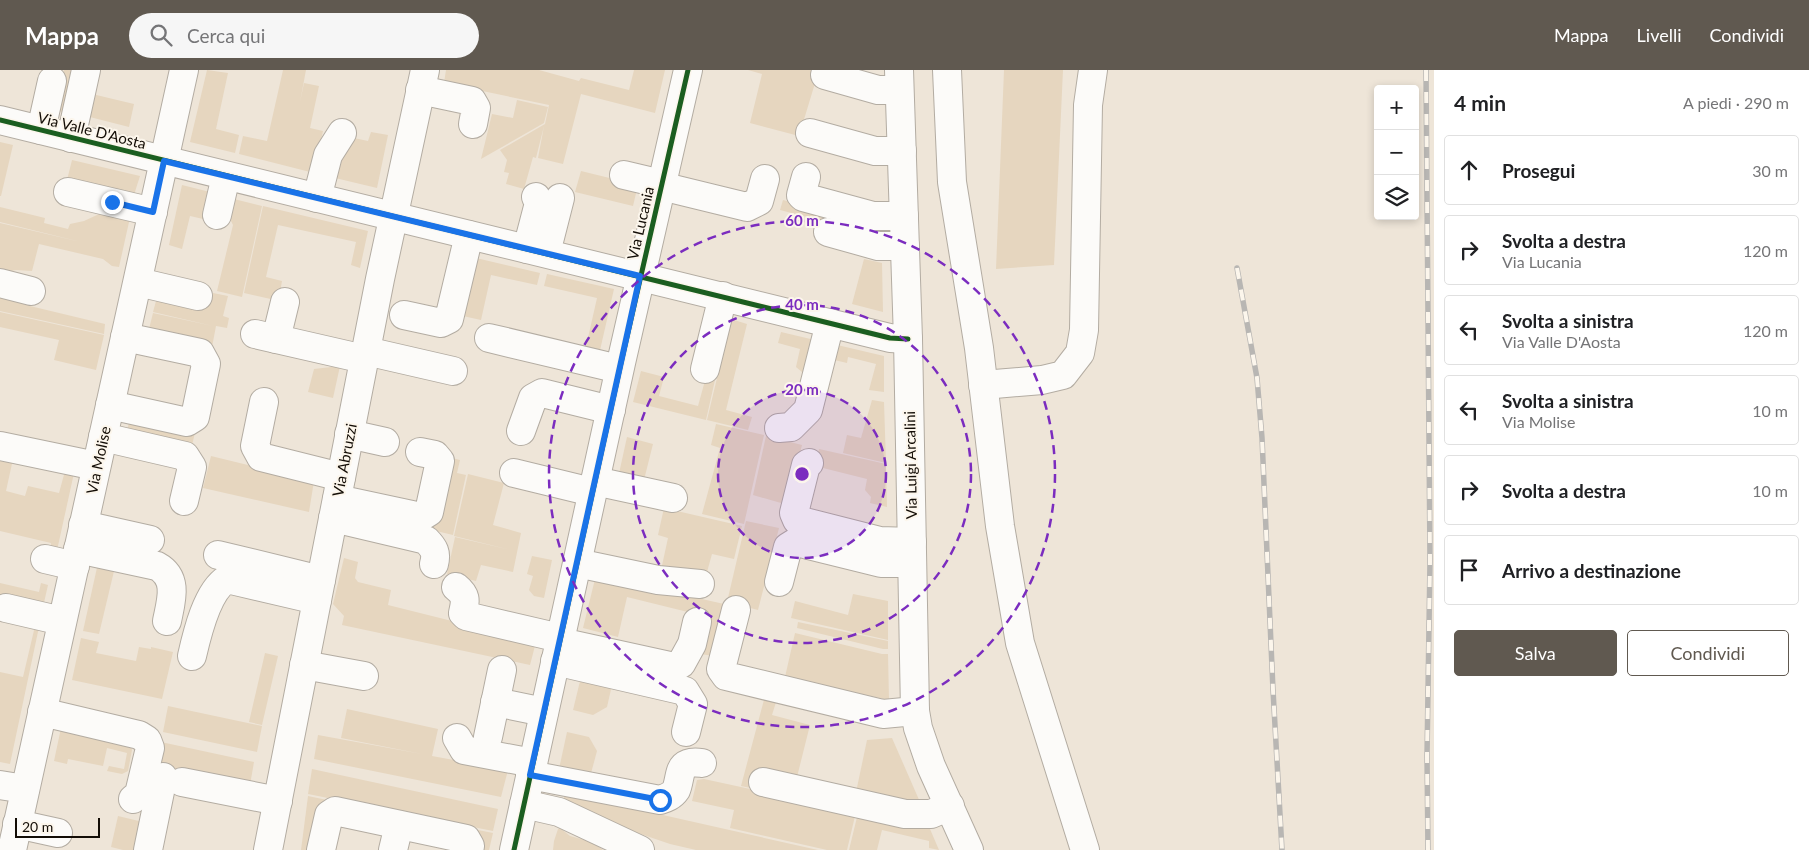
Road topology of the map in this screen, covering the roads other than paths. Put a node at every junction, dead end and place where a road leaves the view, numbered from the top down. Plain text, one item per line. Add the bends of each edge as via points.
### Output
1 (86, 70) edge
2 (184, 70) edge
3 (688, 70) edge
4 (947, 70) edge
5 (1093, 70) edge
6 (826, 75) dead end
7 (422, 80) edge
8 (899, 80) edge
9 (52, 81) dead end
10 (0, 120) edge
11 (473, 124) dead end
12 (40, 130) junction
13 (342, 133) dead end
14 (810, 133) dead end
15 (71, 138) junction
16 (902, 150) junction
17 (164, 161) junction
18 (624, 175) dead end
19 (226, 176) junction
20 (806, 177) dead end
21 (765, 179) dead end
22 (661, 185) junction
23 (68, 192) dead end
24 (317, 198) junction
25 (548, 198) dead end
26 (153, 212) junction
27 (217, 215) dead end
28 (904, 216) junction
29 (392, 217) junction
30 (828, 232) dead end
31 (469, 235) junction
32 (904, 246) junction
33 (536, 251) junction
34 (640, 276) junction
35 (138, 282) junction
36 (0, 283) edge
37 (31, 291) dead end
38 (198, 296) dead end
39 (723, 296) junction
40 (285, 302) dead end
41 (404, 314) dead end
42 (830, 323) junction
43 (125, 337) junction
44 (490, 338) dead end
45 (908, 339) junction
46 (365, 355) junction
47 (619, 369) junction
48 (705, 369) dead end
49 (453, 371) dead end
50 (983, 384) junction
51 (264, 402) dead end
52 (110, 405) junction
53 (610, 410) junction
54 (779, 428) dead end
55 (521, 432) dead end
56 (349, 434) junction
57 (103, 437) junction
58 (385, 442) dead end
59 (0, 446) edge
60 (420, 452) dead end
61 (809, 463) dead end
62 (96, 466) junction
63 (514, 473) dead end
64 (594, 486) junction
65 (337, 498) junction
66 (673, 498) dead end
67 (184, 501) dead end
68 (150, 540) dead end
69 (79, 547) junction
70 (912, 552) junction
71 (218, 555) dead end
72 (45, 559) dead end
73 (577, 563) junction
74 (434, 564) dead end
75 (779, 582) dead end
76 (700, 584) dead end
77 (456, 588) dead end
78 (319, 590) junction
79 (6, 608) dead end
80 (736, 610) dead end
81 (62, 621) junction
82 (167, 621) dead end
83 (697, 622) dead end
84 (558, 647) junction
85 (192, 656) dead end
86 (304, 665) junction
87 (502, 670) dead end
88 (364, 676) dead end
89 (495, 702) junction
90 (42, 712) junction
91 (544, 712) junction
92 (811, 715) dead end
93 (916, 719) junction
94 (686, 732) dead end
95 (488, 737) dead end
96 (457, 738) dead end
97 (702, 763) dead end
98 (531, 769) junction
99 (763, 782) dead end
100 (133, 799) dead end
101 (278, 801) junction
102 (524, 804) junction
103 (950, 806) junction
104 (12, 812) edge
105 (58, 833) dead end
106 (396, 837) edge
107 (148, 850) edge
108 (268, 850) edge
109 (322, 850) edge
110 (469, 850) edge
111 (514, 850) edge
112 (640, 850) edge
113 (969, 850) edge
114 (1085, 850) edge

1 - 15 street
2 - 17 street, Via Molise
3 - 22 street, Via Lucania
4 - 50 street via 952,182
5 - 50 street via 1088,105 1084,330 1080,353 1063,375 1042,380
6 - 8 street via 878,90
7 - 11 street via 472,101 476,108
7 - 29 street, Via Abruzzi
8 - 16 street, Via Luigi Arcalini
9 - 12 street
10 - 12 street, Via Valle D'Aosta
12 - 15 street, Via Valle D'Aosta
13 - 24 street via 328,155
14 - 16 street via 875,151
15 - 17 street, Via Valle D'Aosta
16 - 28 street, Via Luigi Arcalini
17 - 19 street, Via Valle D'Aosta
17 - 26 street, Via Molise
18 - 22 street
19 - 24 street, Via Valle D'Aosta
19 - 27 street
20 - 28 street via 803,197 872,216
21 - 22 street via 759,202 747,207
22 - 34 street, Via Lucania
23 - 26 street
24 - 29 street, Via Valle D'Aosta
25 - 33 street via 539,203
26 - 35 street, Via Molise
28 - 32 street, Via Luigi Arcalini
29 - 31 street, Via Valle D'Aosta
29 - 46 street, Via Abruzzi
30 - 32 street via 878,246
31 - 33 street, Via Valle D'Aosta
31 - 41 street via 449,319 441,323
32 - 45 street, Via Luigi Arcalini
33 - 34 street, Via Valle D'Aosta
34 - 39 street, Via Valle D'Aosta
34 - 47 street, Via Lucania
35 - 38 street
35 - 43 street, Via Molise
36 - 37 street
39 - 42 street, Via Valle D'Aosta
39 - 48 street
40 - 46 street via 266,337
42 - 45 street, Via Valle D'Aosta via 890,338
42 - 54 street via 808,410 791,427
43 - 52 street, Via Molise
43 - 52 street via 200,353 206,364 195,417 187,422
44 - 47 street
45 - 70 street, Via Luigi Arcalini
46 - 49 street
46 - 56 street, Via Abruzzi
47 - 53 street, Via Lucania
50 - 114 street via 1000,526 1020,643
51 - 65 street via 255,446 261,457
52 - 57 street, Via Molise
53 - 55 street via 542,393 533,398
53 - 64 street, Via Lucania
56 - 58 street
56 - 65 street, Via Abruzzi
57 - 62 street, Via Molise
57 - 67 street via 185,456 192,466
59 - 62 street
60 - 65 street via 436,455 440,462 429,512 421,517
61 - 70 street via 794,513 797,520
62 - 69 street, Via Molise
63 - 64 street
64 - 66 street
64 - 73 street, Via Lucania
65 - 74 street via 426,540 433,547
65 - 78 street, Via Abruzzi
68 - 69 street
69 - 72 street
69 - 81 street, Via Molise
69 - 82 street via 157,566 165,571 172,588
70 - 75 street via 881,563 796,542 788,547
70 - 93 street, Via Luigi Arcalini
71 - 78 street
73 - 76 street via 658,580
73 - 84 street, Via Lucania
77 - 84 street via 466,601 466,616
78 - 85 street via 227,579 220,583 202,616
78 - 86 street, Via Abruzzi
79 - 81 street
80 - 93 street via 721,668 726,676
81 - 90 street, Via Molise
83 - 84 street via 692,644 682,664 674,667
84 - 91 street, Via Lucania
84 - 94 street via 685,691 693,704
86 - 88 street
86 - 101 street, Via Abruzzi
87 - 89 street
89 - 91 street
89 - 95 street
90 - 100 street via 139,735 147,740 150,748 139,794
90 - 104 street, Via Molise
91 - 98 street, Via Lucania
92 - 93 street via 880,731
93 - 103 street, Via Luigi Arcalini via 931,766
96 - 98 street via 464,750
97 - 98 street via 685,766 679,772 676,790 660,800
98 - 102 street, Via Lucania
99 - 103 street via 905,814 931,814
101 - 107 street via 172,780
101 - 108 street, Via Abruzzi
102 - 111 street, Via Lucania
102 - 112 street via 560,812
103 - 113 street, Via Luigi Arcalini
104 - 105 street
106 - 109 street via 335,811 329,815
106 - 110 street via 466,839

